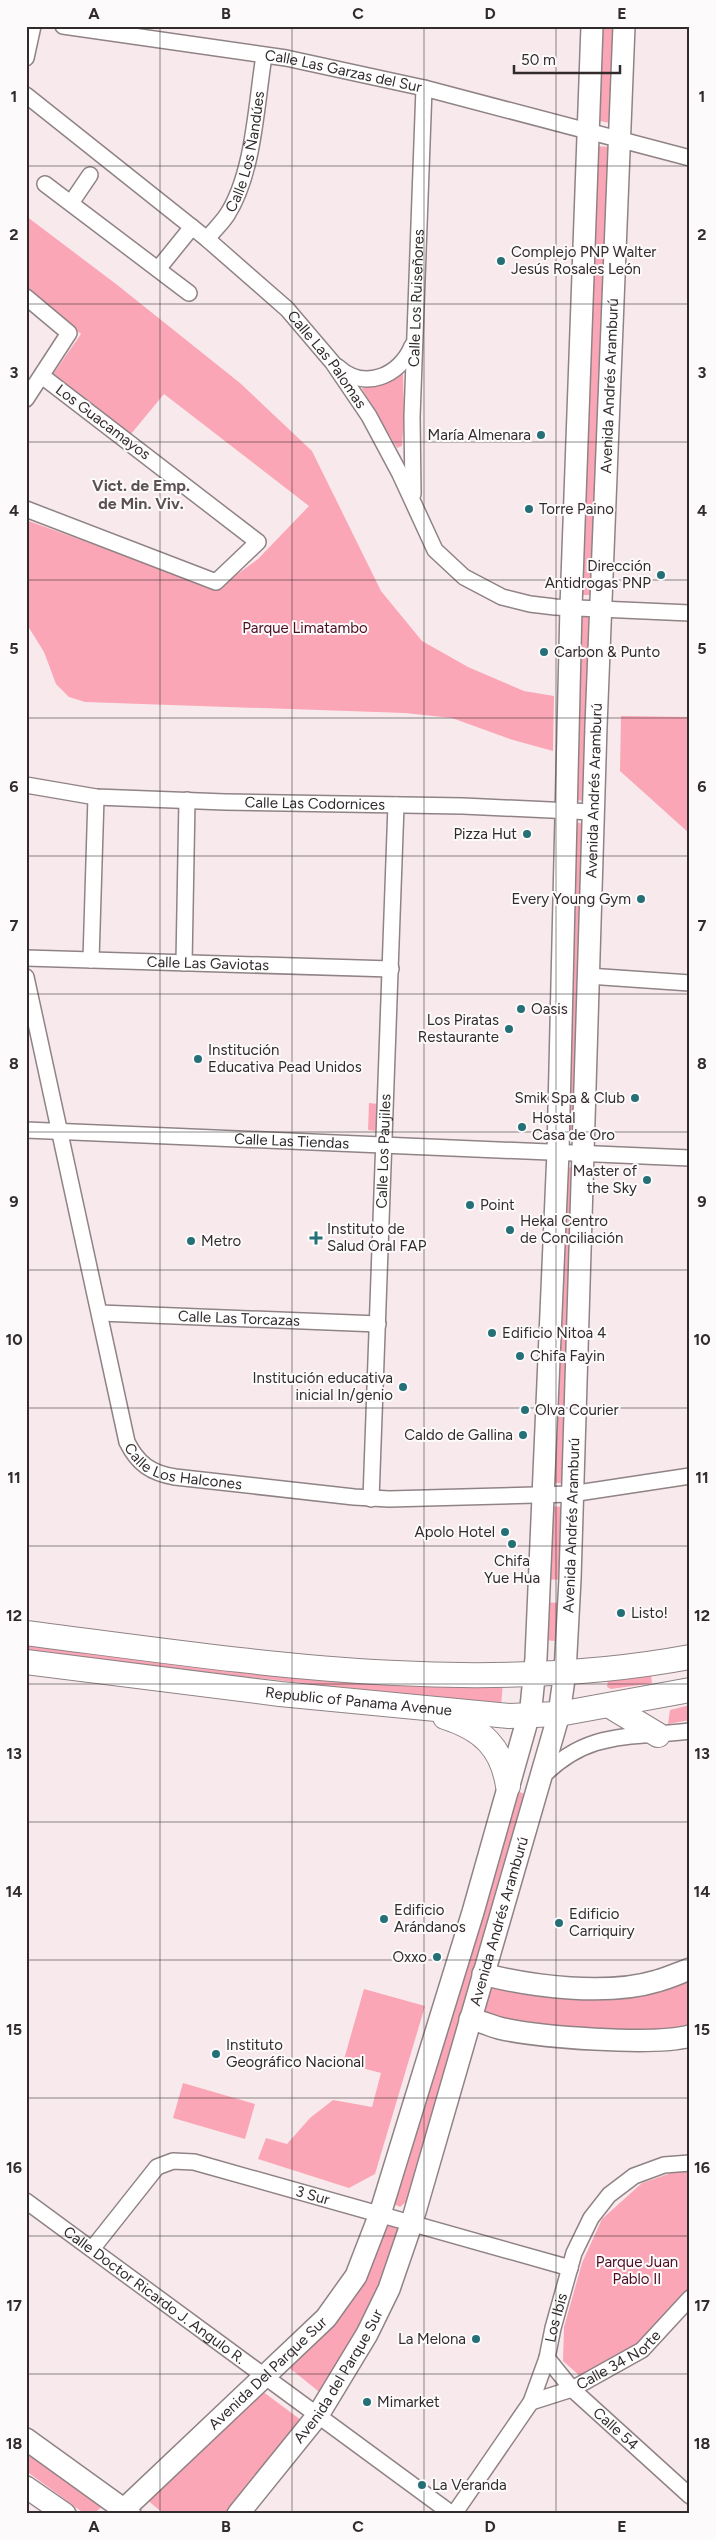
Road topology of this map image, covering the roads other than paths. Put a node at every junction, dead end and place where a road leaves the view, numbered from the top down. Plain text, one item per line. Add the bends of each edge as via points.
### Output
1 (33, 26) edge
2 (62, 26) edge
3 (592, 26) edge
4 (624, 26) edge
5 (264, 56) junction
6 (26, 58) edge
7 (424, 88) junction
8 (26, 95) edge
9 (589, 131) junction
10 (618, 138) junction
11 (690, 158) edge
12 (90, 175) dead end
13 (45, 184) dead end
14 (71, 203) junction
15 (192, 227) junction
16 (207, 239) junction
17 (158, 269) junction
18 (189, 293) dead end
19 (26, 297) edge
20 (414, 335) junction
21 (334, 363) junction
22 (42, 376) junction
23 (26, 399) edge
24 (414, 508) junction
25 (26, 509) edge
26 (571, 608) junction
27 (602, 609) junction
28 (690, 613) edge
29 (30, 783) edge
30 (96, 797) junction
31 (187, 800) junction
32 (396, 805) junction
33 (566, 811) junction
34 (593, 812) junction
35 (26, 958) edge
36 (91, 960) junction
37 (184, 963) junction
38 (391, 969) junction
39 (588, 976) junction
40 (26, 977) edge
41 (690, 983) edge
42 (26, 1130) edge
43 (61, 1132) junction
44 (384, 1145) junction
45 (558, 1152) junction
46 (583, 1153) junction
47 (690, 1158) edge
48 (100, 1313) junction
49 (378, 1324) junction
50 (690, 1476) edge
51 (571, 1494) junction
52 (544, 1496) junction
53 (371, 1498) junction
54 (539, 1591) junction
55 (569, 1592) junction
56 (26, 1633) edge
57 (680, 1658) edge
58 (26, 1662) edge
59 (565, 1672) junction
60 (535, 1675) junction
61 (682, 1692) edge
62 (610, 1706) junction
63 (419, 1709) junction
64 (559, 1714) junction
65 (528, 1716) junction
66 (690, 1731) edge
67 (658, 1735) junction
68 (510, 1782) junction
69 (539, 1782) junction
70 (690, 1969) edge
71 (483, 1974) junction
72 (470, 2019) junction
73 (690, 2036) edge
74 (690, 2163) edge
75 (26, 2201) edge
76 (380, 2214) junction
77 (412, 2222) junction
78 (92, 2249) junction
79 (570, 2268) junction
80 (690, 2298) edge
81 (547, 2358) junction
82 (264, 2376) junction
83 (572, 2389) junction
84 (531, 2402) junction
85 (318, 2415) junction
86 (26, 2438) edge
87 (26, 2486) edge
88 (690, 2496) edge
89 (124, 2512) edge
90 (64, 2514) edge
91 (238, 2514) edge
92 (453, 2514) edge

1 - 6 street
2 - 5 street, Calle Las Garzas del Sur
3 - 9 main road, Avenida Andrés Aramburú
4 - 10 main road, Avenida Andrés Aramburú
5 - 7 street, Calle Las Garzas del Sur
5 - 16 street, Calle Los Ñandúes via 240,187 227,216
7 - 9 street, Calle Las Garzas del Sur
7 - 20 street, Calle Los Ruiseñores
8 - 15 street, Calle Las Palomas
9 - 10 street, Calle Las Garzas del Sur
9 - 26 main road, Avenida Andrés Aramburú
10 - 11 street, Calle Las Garzas del Sur
10 - 27 main road, Avenida Andrés Aramburú
12 - 14 street
13 - 14 street
14 - 17 street
15 - 16 street, Calle Las Palomas
15 - 17 street
16 - 21 street, Calle Las Palomas via 287,309
17 - 18 street
19 - 22 street via 69,333
20 - 21 street via 412,347 399,368 377,378 353,376
20 - 24 street, Calle Los Ruiseñores via 411,460
21 - 24 street, Calle Las Palomas via 384,442
22 - 23 street
22 - 25 street, Los Guacamayos via 258,542 216,582
24 - 26 street, Calle Las Palomas via 435,550 464,577 502,598
26 - 27 street, Calle Las Palomas
26 - 33 main road, Avenida Andrés Aramburú
27 - 28 street, Calle Las Palomas
27 - 34 main road, Avenida Andrés Aramburú
29 - 30 street, Calle Las Codornices
30 - 31 street, Calle Las Codornices
30 - 36 street
31 - 32 street, Calle Las Codornices
31 - 37 street
32 - 33 street, Calle Las Codornices
32 - 38 street, Calle Los Paujiles
33 - 34 street, Calle Las Codornices
33 - 45 main road, Avenida Andrés Aramburú
34 - 39 main road, Avenida Andrés Aramburú
35 - 36 street, Calle Las Gaviotas
36 - 37 street, Calle Las Gaviotas
37 - 38 street, Calle Las Gaviotas
38 - 44 street, Calle Los Paujiles
39 - 41 street
39 - 46 main road, Avenida Andrés Aramburú
40 - 43 street, Calle Los Halcones
42 - 43 street, Calle Las Tiendas
43 - 44 street, Calle Las Tiendas
43 - 48 street, Calle Los Halcones
44 - 45 street, Calle Las Tiendas
44 - 49 street, Calle Los Paujiles
45 - 46 street, Calle Las Tiendas
45 - 52 main road, Avenida Andrés Aramburú
46 - 47 street, Calle Las Tiendas
46 - 51 main road, Avenida Andrés Aramburú
48 - 49 street, Calle Las Torcazas
48 - 53 street, Calle Los Halcones via 127,1442 134,1457 146,1468 175,1478
49 - 53 street, Calle Los Paujiles
50 - 51 street, Calle Los Halcones
51 - 52 street, Calle Los Halcones
51 - 55 main road, Avenida Andrés Aramburú
52 - 53 street, Calle Los Halcones
52 - 54 main road, Avenida Andrés Aramburú
54 - 55 main road
54 - 60 main road, Avenida Andrés Aramburú
55 - 59 main road, Avenida Andrés Aramburú
56 - 60 main road, Republic of Panama Avenue via 343,1671
57 - 59 main road, Republic of Panama Avenue
57 - 61 main road
58 - 63 main road, Republic of Panama Avenue
59 - 60 main road, Republic of Panama Avenue
59 - 64 main road, Avenida Andrés Aramburú
60 - 65 main road, Avenida Andrés Aramburú
61 - 62 main road, Republic of Panama Avenue
62 - 64 main road, Republic of Panama Avenue
62 - 67 main road
63 - 65 main road, Republic of Panama Avenue
63 - 68 main road via 458,1722 483,1736 499,1755
64 - 65 main road, Republic of Panama Avenue
64 - 69 main road, Avenida Andrés Aramburú
65 - 68 main road, Avenida Andrés Aramburú
66 - 67 street
67 - 69 street via 609,1739 584,1746 555,1763
68 - 69 main road via 518,1771 528,1770
68 - 76 main road, Avenida Andrés Aramburú
69 - 71 main road, Avenida Andrés Aramburú
70 - 71 main road via 656,1981 595,1989 537,1985
71 - 72 main road, Avenida Andrés Aramburú
72 - 73 main road via 500,2028 536,2033 640,2039
72 - 77 main road, Avenida Andrés Aramburú
74 - 79 street, Los Ibis via 664,2165 634,2176 609,2194 591,2218
75 - 78 street, Calle Doctor Ricardo J. Angulo R.
76 - 77 street, 3 Sur
76 - 78 street, 3 Sur via 194,2162 173,2161 158,2168
76 - 82 main road, Avenida Del Parque Sur via 356,2276 326,2318
77 - 79 street, 3 Sur
77 - 85 main road, Avenida del Parque Sur via 378,2316
78 - 82 street, Calle Doctor Ricardo J. Angulo R.
79 - 81 street, Los Ibis
80 - 83 street, Calle 34 Norte via 642,2350
81 - 83 street, Calle 54
81 - 84 street, Los Ibis
82 - 85 street, Calle Doctor Ricardo J. Angulo R.
82 - 89 main road, Avenida Del Parque Sur
83 - 84 street, Calle 34 Norte
83 - 88 street, Calle 54
84 - 92 street, Los Ibis
85 - 91 main road, Avenida del Parque Sur
85 - 92 street, Calle Doctor Ricardo J. Angulo R.
86 - 89 main road
87 - 90 main road

